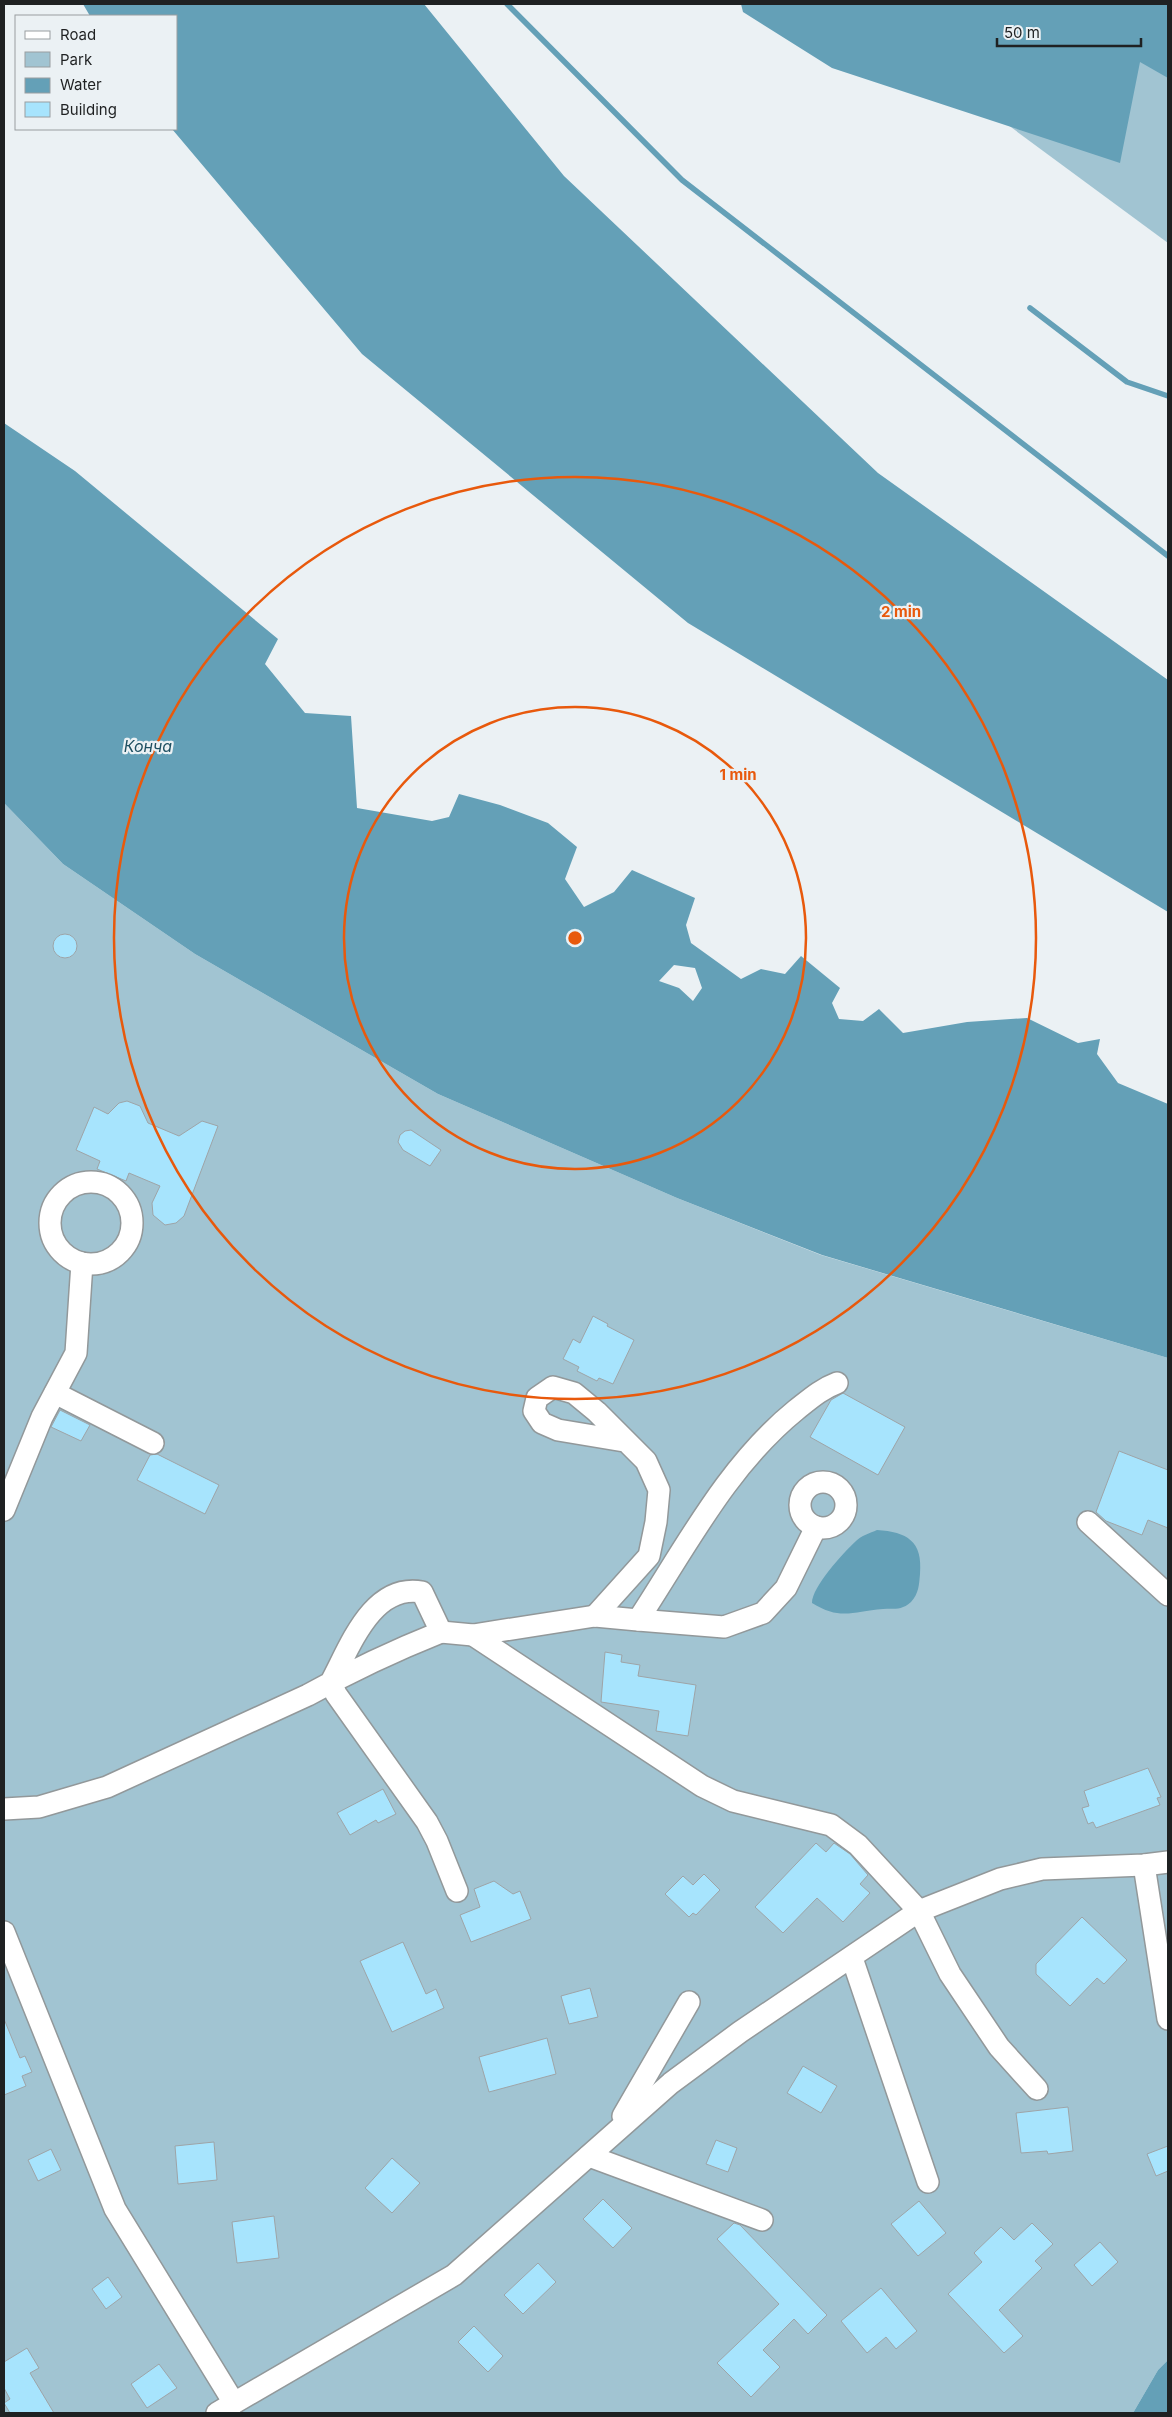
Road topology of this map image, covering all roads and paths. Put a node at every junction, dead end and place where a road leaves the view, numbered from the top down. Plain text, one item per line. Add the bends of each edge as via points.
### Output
1 (82, 1262) dead end
2 (838, 1383) dead end
3 (55, 1393) junction
4 (624, 1441) dead end
5 (153, 1443) dead end
6 (4, 1510) edge
7 (1088, 1522) dead end
8 (816, 1527) dead end
9 (1168, 1595) edge
10 (595, 1616) junction
11 (638, 1620) junction
12 (442, 1632) junction
13 (472, 1635) junction
14 (332, 1682) junction
15 (4, 1809) edge
16 (1168, 1862) edge
17 (1144, 1865) junction
18 (457, 1891) dead end
19 (919, 1911) junction
20 (4, 1932) edge
21 (852, 1958) junction
22 (690, 2002) dead end
23 (1168, 2019) edge
24 (1037, 2089) dead end
25 (614, 2132) junction
26 (589, 2156) junction
27 (928, 2182) dead end
28 (762, 2220) dead end
29 (226, 2408) edge

1 - 3 street via 76,1353
2 - 11 street via 822,1388 771,1430 734,1472
3 - 5 street
3 - 6 street
4 - 10 street via 646,1462 659,1490 656,1522 649,1556
7 - 9 street
8 - 11 street via 786,1588 763,1613 724,1627
10 - 11 street
10 - 13 street
12 - 13 street
12 - 14 street
12 - 14 street via 422,1592 410,1590 379,1603 358,1630
13 - 19 street via 702,1786 733,1801 831,1825 858,1845
14 - 15 street via 107,1787 39,1807
14 - 18 street via 336,1694 427,1822
16 - 17 street
17 - 19 street via 1042,1869 1000,1879
17 - 23 street
19 - 21 street
19 - 24 street via 950,1974 999,2047
20 - 29 street via 115,2209
21 - 25 street via 740,2032 671,2083
21 - 27 street
22 - 25 street
25 - 26 street
26 - 28 street
26 - 29 street via 454,2275

